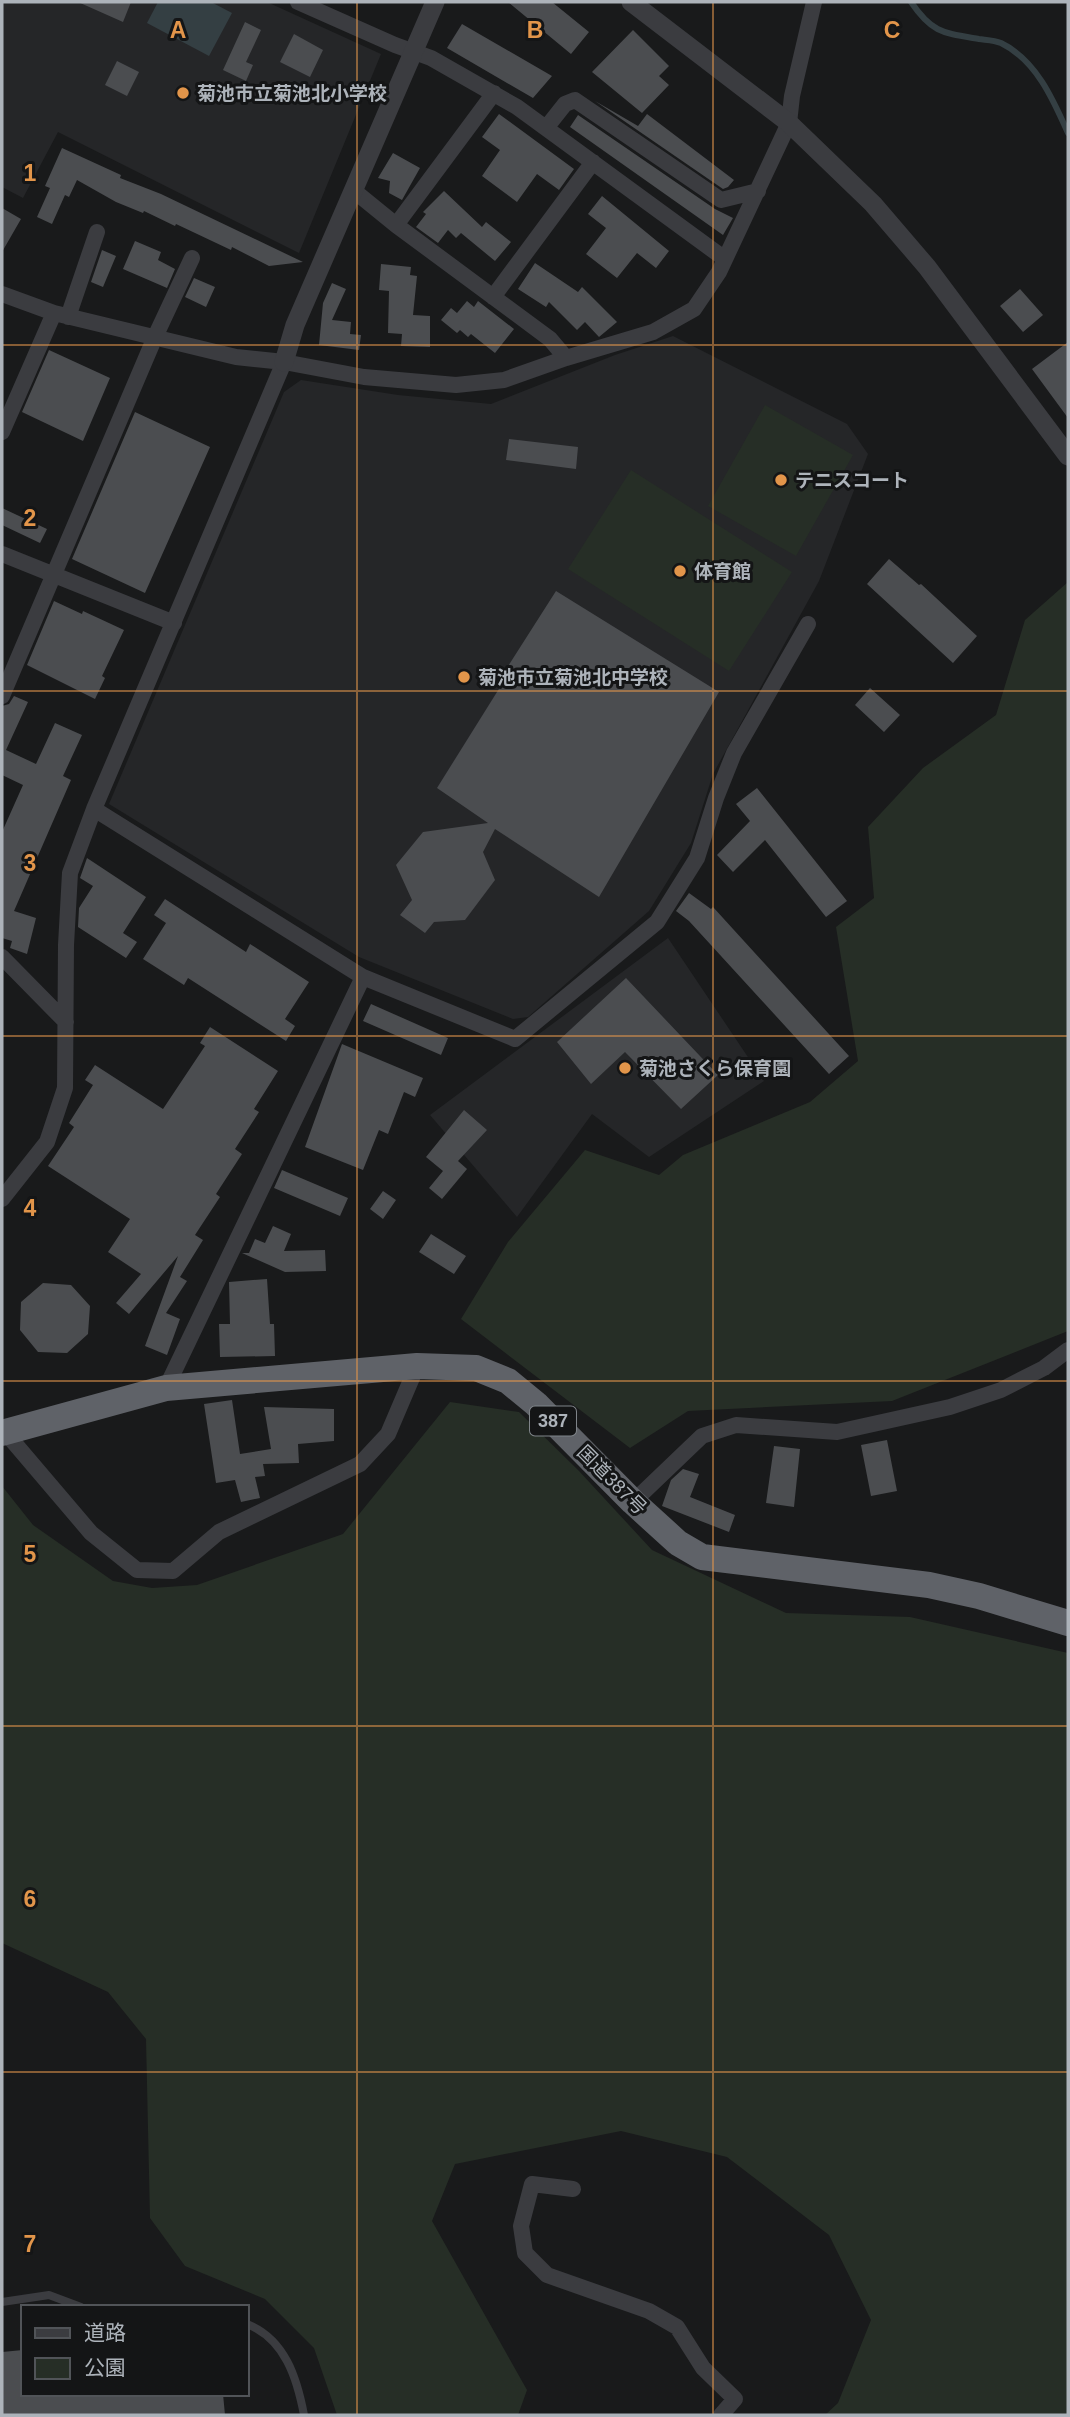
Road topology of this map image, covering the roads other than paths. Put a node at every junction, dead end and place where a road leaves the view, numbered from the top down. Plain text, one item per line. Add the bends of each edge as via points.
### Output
1 (298, 2) edge
2 (435, 2) edge
3 (631, 2) edge
4 (814, 2) edge
5 (414, 51) junction
6 (494, 93) junction
7 (789, 123) junction
8 (546, 128) junction
9 (593, 162) junction
10 (353, 190) junction
11 (758, 191) junction
12 (396, 225) junction
13 (97, 232) dead end
14 (192, 258) dead end
15 (726, 259) junction
16 (2, 294) edge
17 (493, 297) junction
18 (61, 315) junction
19 (155, 337) junction
20 (566, 358) junction
21 (285, 362) junction
22 (2, 432) edge
23 (1068, 456) edge
24 (2, 554) edge
25 (53, 577) junction
26 (174, 624) junction
27 (808, 624) dead end
28 (2, 696) edge
29 (94, 809) junction
30 (2, 957) edge
31 (363, 977) junction
32 (66, 1022) junction
33 (2, 1199) edge
34 (1068, 1350) edge
35 (417, 1366) junction
36 (166, 1388) junction
37 (3, 1432) edge
38 (633, 1502) junction
39 (1068, 1623) edge
40 (573, 2189) dead end
41 (2, 2302) edge
42 (76, 2305) edge
43 (248, 2324) edge
44 (304, 2415) edge
45 (720, 2415) edge

1 - 5 street
2 - 5 street
3 - 7 street
4 - 7 street
5 - 6 street
5 - 10 street
6 - 8 street
6 - 12 street
7 - 11 street
7 - 23 street via 873,204 918,257
8 - 9 street
8 - 11 street via 565,104 575,100 721,200
9 - 15 street
9 - 17 street
10 - 12 street
10 - 21 street via 295,325
11 - 15 street
12 - 17 street
13 - 18 street
14 - 19 street
15 - 20 street via 694,309 653,332
16 - 18 street
17 - 20 street via 550,339
18 - 19 street
18 - 22 street
19 - 21 street via 236,357
19 - 25 street
20 - 21 street via 504,380 456,385 364,377
21 - 26 street
24 - 25 street
25 - 26 street
25 - 28 street
26 - 29 street
27 - 31 street via 734,753 696,858 657,922 515,1039
29 - 31 street
29 - 32 street via 70,873
30 - 32 street
31 - 36 street
32 - 33 street via 65,1088 47,1142
34 - 38 street via 1001,1390 950,1407 837,1432 736,1425 702,1436
35 - 36 highway, 国道387号 / 387
35 - 37 street via 388,1434 360,1464 219,1532 173,1571 138,1570 91,1533
35 - 38 highway, 国道387号 / 387 via 476,1368 508,1381 537,1404
36 - 37 highway, 国道387号 / 387
38 - 39 highway, 国道387号 / 387 via 678,1543 702,1557 929,1585
40 - 45 street via 532,2184 522,2225 525,2253 547,2276 649,2311 677,2327 703,2368 735,2399
41 - 42 lane via 49,2295
43 - 44 lane via 263,2332 284,2354

